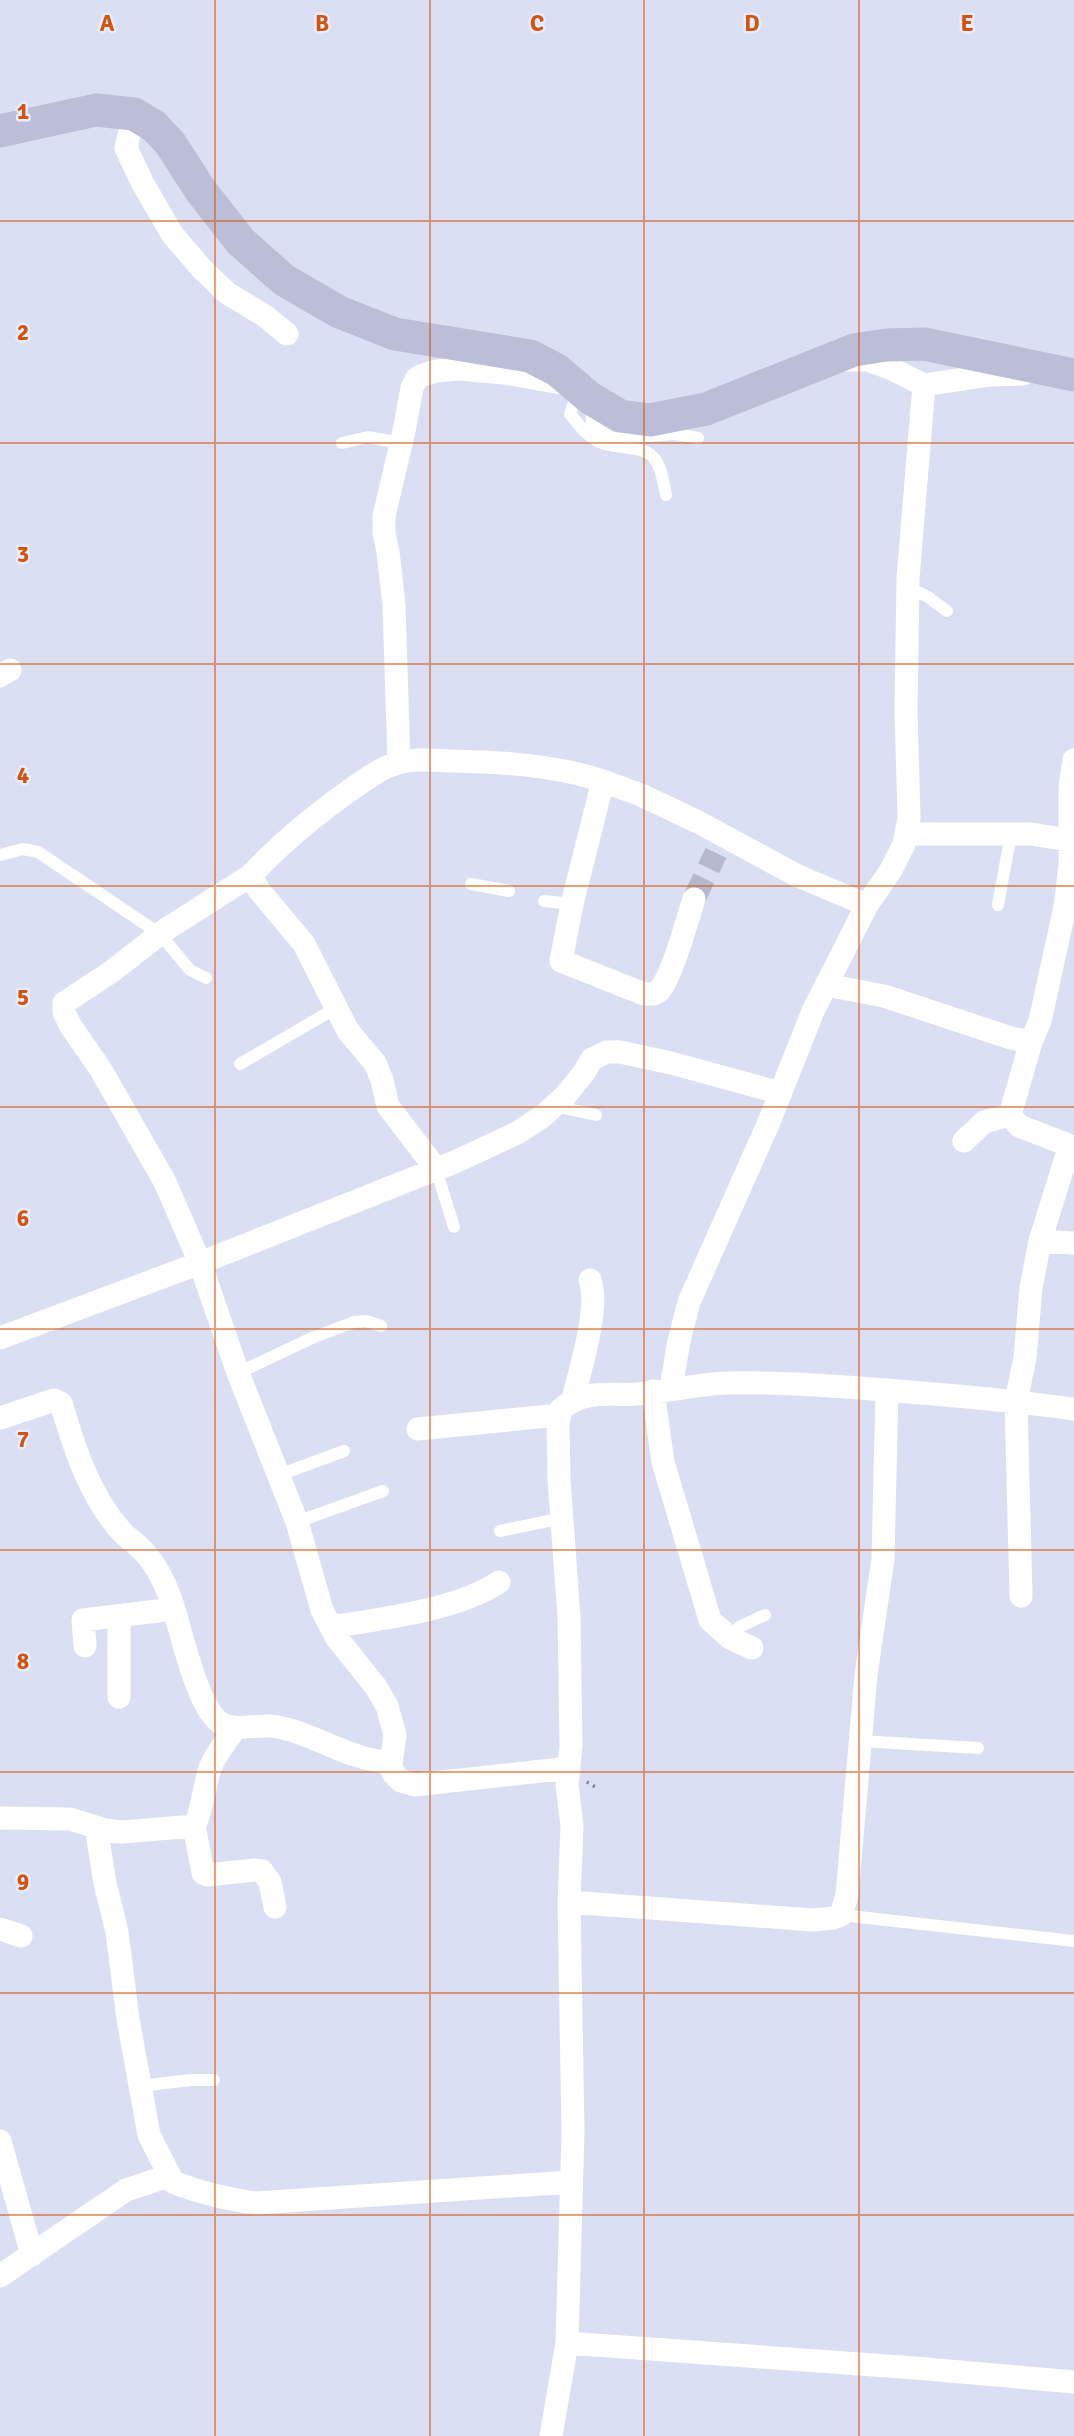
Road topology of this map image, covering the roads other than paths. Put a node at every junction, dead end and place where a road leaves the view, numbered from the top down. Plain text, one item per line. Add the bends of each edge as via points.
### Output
1 (134, 114) junction
2 (0, 131) edge
3 (286, 334) dead end
4 (462, 345) junction
5 (822, 363) junction
6 (432, 372) junction
7 (1066, 373) edge
8 (924, 385) junction
9 (581, 390) junction
10 (698, 438) dead end
11 (342, 443) dead end
12 (401, 443) junction
13 (666, 495) dead end
14 (908, 587) junction
15 (947, 611) dead end
16 (1074, 760) edge
17 (399, 763) junction
18 (603, 781) junction
19 (906, 834) junction
20 (1011, 834) junction
21 (1072, 841) edge
22 (0, 855) edge
23 (250, 876) junction
24 (471, 884) dead end
25 (509, 891) dead end
26 (694, 899) tunnel mouth
27 (544, 901) dead end
28 (572, 904) junction
29 (867, 905) junction
30 (999, 905) dead end
31 (160, 934) junction
32 (206, 978) dead end
33 (826, 985) junction
34 (336, 1008) junction
35 (1031, 1042) junction
36 (240, 1064) dead end
37 (781, 1093) junction
38 (554, 1106) junction
39 (596, 1115) dead end
40 (1010, 1115) junction
41 (964, 1141) dead end
42 (1070, 1144) edge
43 (436, 1169) junction
44 (454, 1227) dead end
45 (1040, 1241) junction
46 (1074, 1242) edge
47 (200, 1264) junction
48 (590, 1280) dead end
49 (381, 1326) dead end
50 (0, 1338) edge
51 (239, 1373) junction
52 (662, 1390) junction
53 (887, 1390) junction
54 (1016, 1401) junction
55 (566, 1407) junction
56 (1074, 1409) edge
57 (0, 1418) edge
58 (418, 1429) dead end
59 (344, 1451) dead end
60 (279, 1475) junction
61 (383, 1491) dead end
62 (563, 1518) junction
63 (297, 1522) junction
64 (500, 1531) dead end
65 (499, 1582) dead end
66 (1021, 1596) dead end
67 (174, 1609) junction
68 (765, 1615) dead end
69 (119, 1616) junction
70 (331, 1627) junction
71 (730, 1638) junction
72 (85, 1646) dead end
73 (752, 1648) dead end
74 (119, 1697) dead end
75 (236, 1727) junction
76 (860, 1741) junction
77 (978, 1748) dead end
78 (391, 1764) junction
79 (569, 1768) junction
80 (0, 1818) edge
81 (194, 1826) junction
82 (96, 1827) junction
83 (569, 1902) junction
84 (275, 1907) dead end
85 (841, 1915) junction
86 (1074, 1941) edge
87 (214, 2080) dead end
88 (141, 2086) junction
89 (0, 2141) edge
90 (169, 2176) junction
91 (571, 2182) junction
92 (32, 2255) junction
93 (0, 2276) edge
94 (567, 2343) junction
95 (1074, 2382) edge
96 (551, 2436) edge

1 - 2 street via 96,110
1 - 3 street via 127,148 173,233 227,293
1 - 4 street via 170,142 241,242 284,281 339,312 395,334
4 - 6 street
4 - 9 street via 530,356
5 - 7 street via 853,351 924,344
5 - 8 street via 868,360
5 - 9 street via 706,409 650,420 620,416
6 - 9 street via 504,373
6 - 12 street via 417,378 412,388
7 - 8 street via 990,375
8 - 14 street
9 - 10 lane via 592,424 607,435
9 - 13 lane via 570,415 596,441 646,452 656,460
11 - 12 lane via 368,437
12 - 17 street via 384,516 394,605
14 - 15 lane
14 - 19 street
16 - 21 street via 1069,808
17 - 18 street via 523,764
17 - 23 street via 317,813
18 - 28 street
18 - 29 street via 641,795 720,845
19 - 20 street
19 - 29 street via 891,870
20 - 21 street
20 - 30 lane
21 - 35 street via 1065,907 1040,1021
22 - 31 lane via 23,849 38,852
23 - 31 street
23 - 34 street via 304,944
24 - 25 lane
26 - 28 street via 669,969 654,994 561,961
27 - 28 lane
29 - 33 street
31 - 32 lane via 190,970
31 - 47 street via 64,1003 64,1012 165,1182
33 - 35 street via 884,996
33 - 37 street
34 - 36 lane
34 - 43 street via 348,1031 375,1063 388,1106
35 - 40 street
37 - 38 street via 671,1063 607,1052 592,1059
37 - 52 street via 689,1302
38 - 39 lane
38 - 43 street via 517,1133
40 - 41 street via 984,1122
40 - 42 street via 1019,1126
42 - 45 street
43 - 44 lane
43 - 47 street
45 - 46 street
45 - 54 street
47 - 50 street
47 - 51 street
48 - 55 street via 594,1291 591,1318
49 - 51 lane via 354,1322
51 - 60 street
52 - 53 street via 786,1383
52 - 55 street via 590,1395
52 - 71 street via 663,1462 710,1620
53 - 54 street
53 - 76 street via 883,1559
54 - 56 street
54 - 66 street
55 - 58 street
55 - 62 street via 559,1480
57 - 67 street via 54,1400 61,1402 75,1450 97,1497 121,1532 159,1572
59 - 60 lane
60 - 63 street
61 - 63 lane
62 - 64 lane
62 - 79 street
63 - 70 street via 321,1610
65 - 70 street via 466,1600
67 - 69 street
67 - 75 street via 209,1712 223,1725
68 - 71 lane via 739,1627
69 - 72 street via 83,1620
69 - 74 street
70 - 78 street via 387,1706 394,1735
71 - 73 street
75 - 78 street via 269,1726
75 - 81 street via 211,1765
76 - 77 lane
76 - 85 street via 847,1895
78 - 79 street via 401,1782 415,1785
79 - 83 street
80 - 82 street via 70,1819
81 - 82 street via 122,1832
81 - 84 street via 203,1872 262,1871 270,1882
82 - 88 street
83 - 85 street via 812,1920
83 - 91 street
85 - 86 lane
87 - 88 lane
88 - 90 street via 149,2135
89 - 92 street
90 - 91 street via 196,2192 256,2203
90 - 92 street via 126,2190
91 - 94 street
92 - 93 street
94 - 95 street
94 - 96 street

